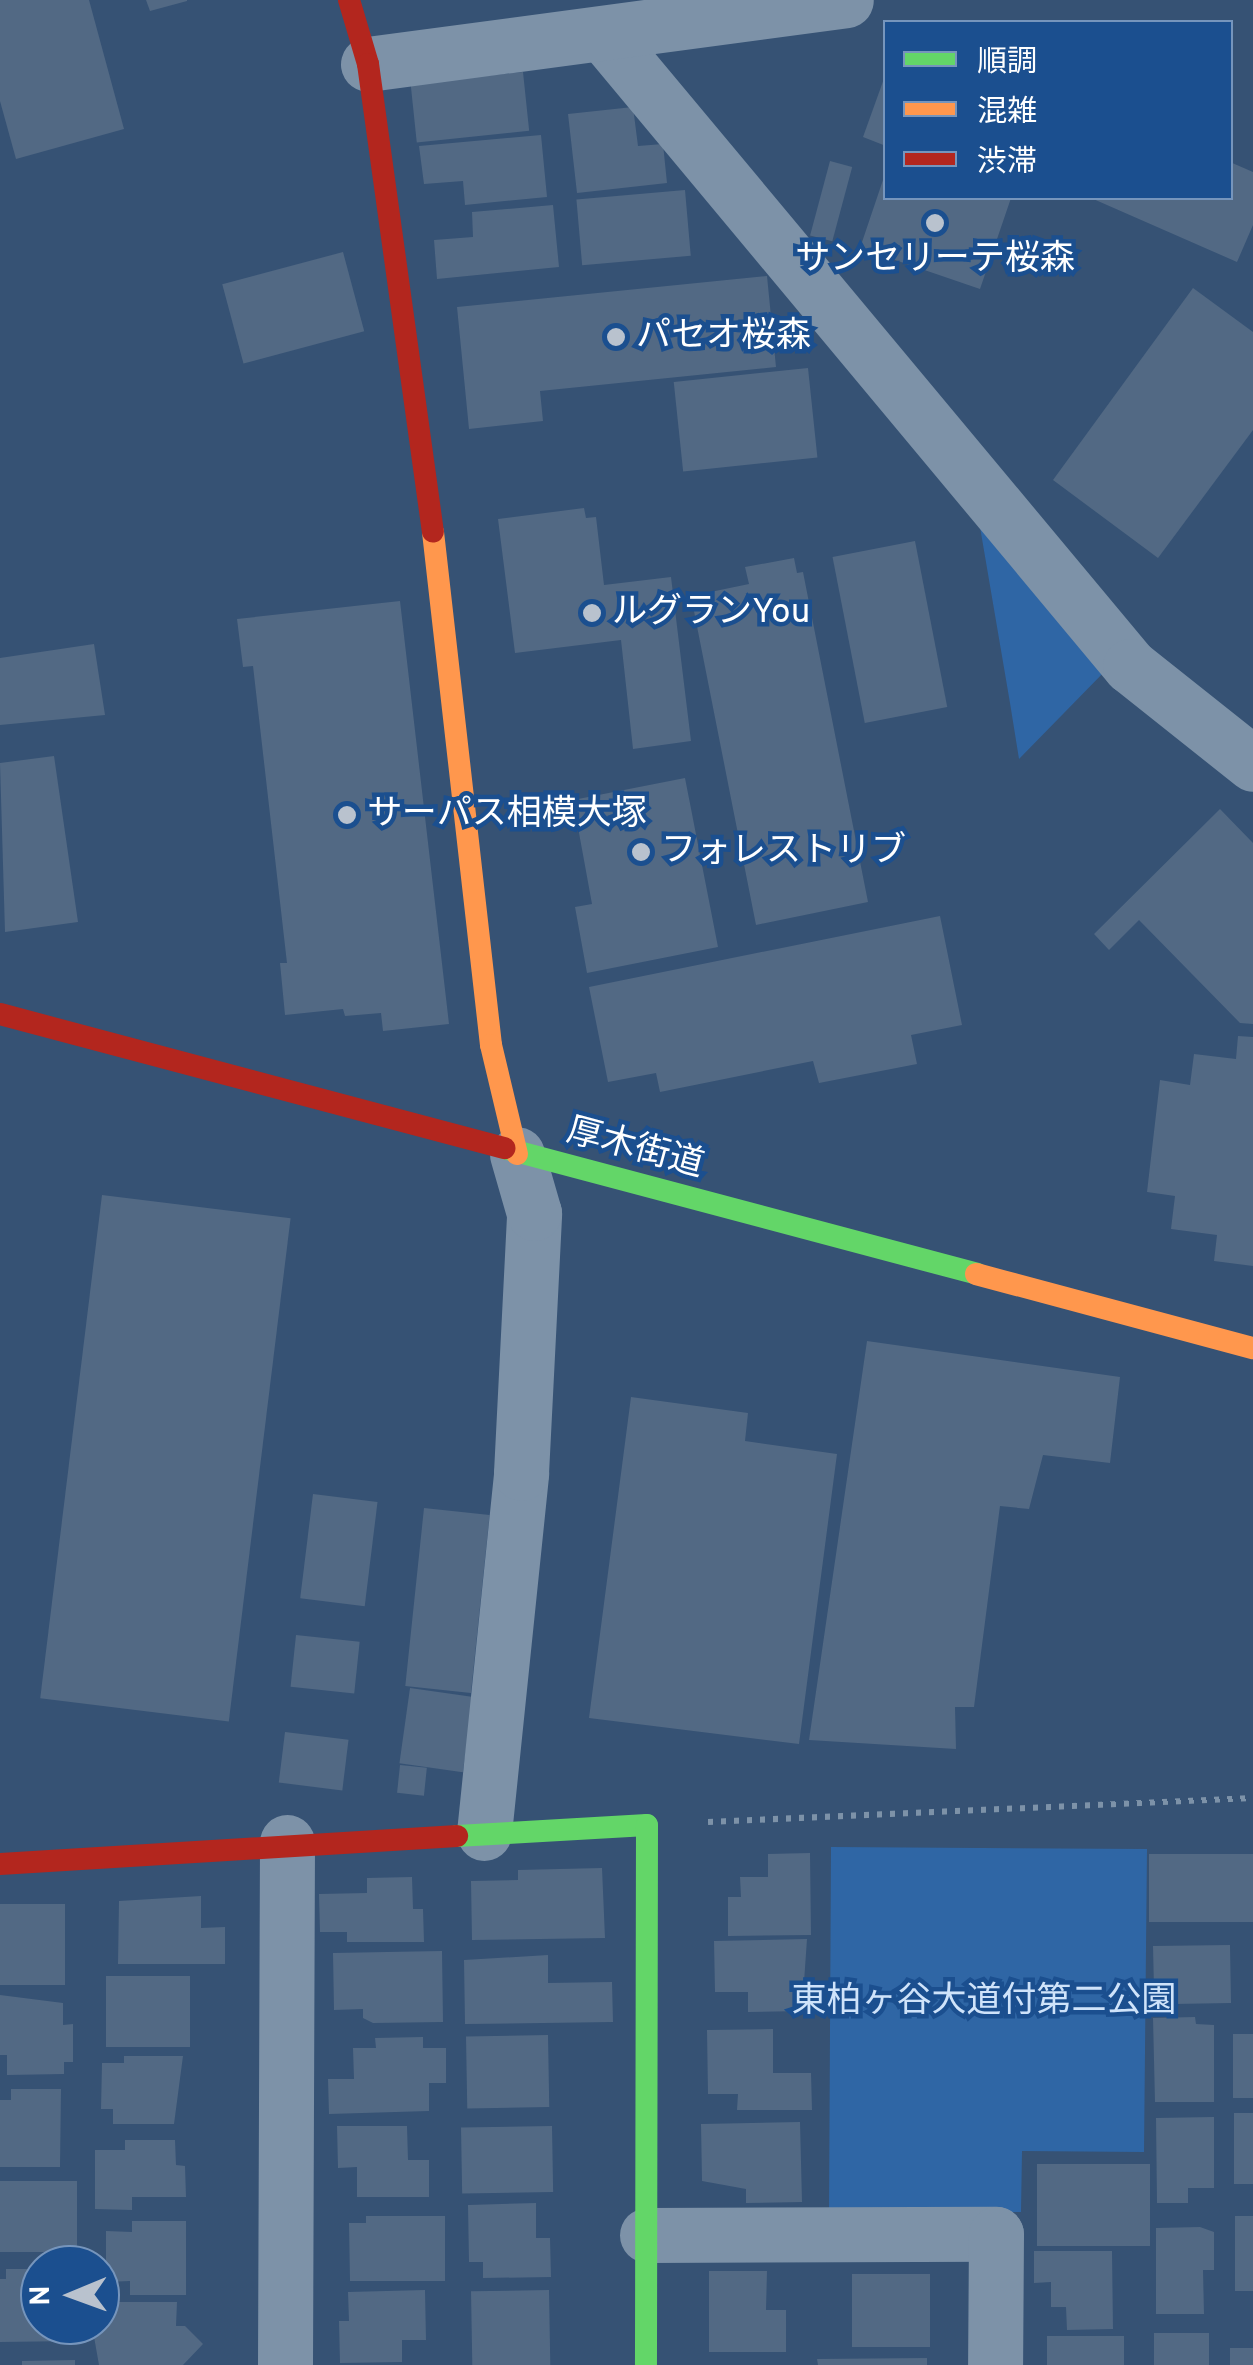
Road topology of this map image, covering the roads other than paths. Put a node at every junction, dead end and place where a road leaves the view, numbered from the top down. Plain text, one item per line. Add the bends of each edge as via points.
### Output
1 (349, 0) edge
2 (846, 0) edge
3 (603, 34) junction
4 (368, 64) junction
5 (1253, 764) edge
6 (0, 1014) edge
7 (518, 1154) junction
8 (1253, 1348) edge
9 (484, 1833) junction
10 (287, 1842) junction
11 (0, 1864) edge
12 (647, 2235) junction
13 (285, 2365) edge
14 (646, 2365) edge
15 (995, 2365) edge

1 - 4 street
2 - 3 street
3 - 4 street
3 - 5 street via 1130,666
4 - 7 street via 424,454 491,1045
6 - 7 street, 厚木街道
7 - 8 street, 厚木街道
7 - 9 street via 534,1212 522,1455
9 - 10 street
9 - 12 street via 647,1826
10 - 11 street
10 - 13 street
12 - 14 street
12 - 15 street via 996,2234

